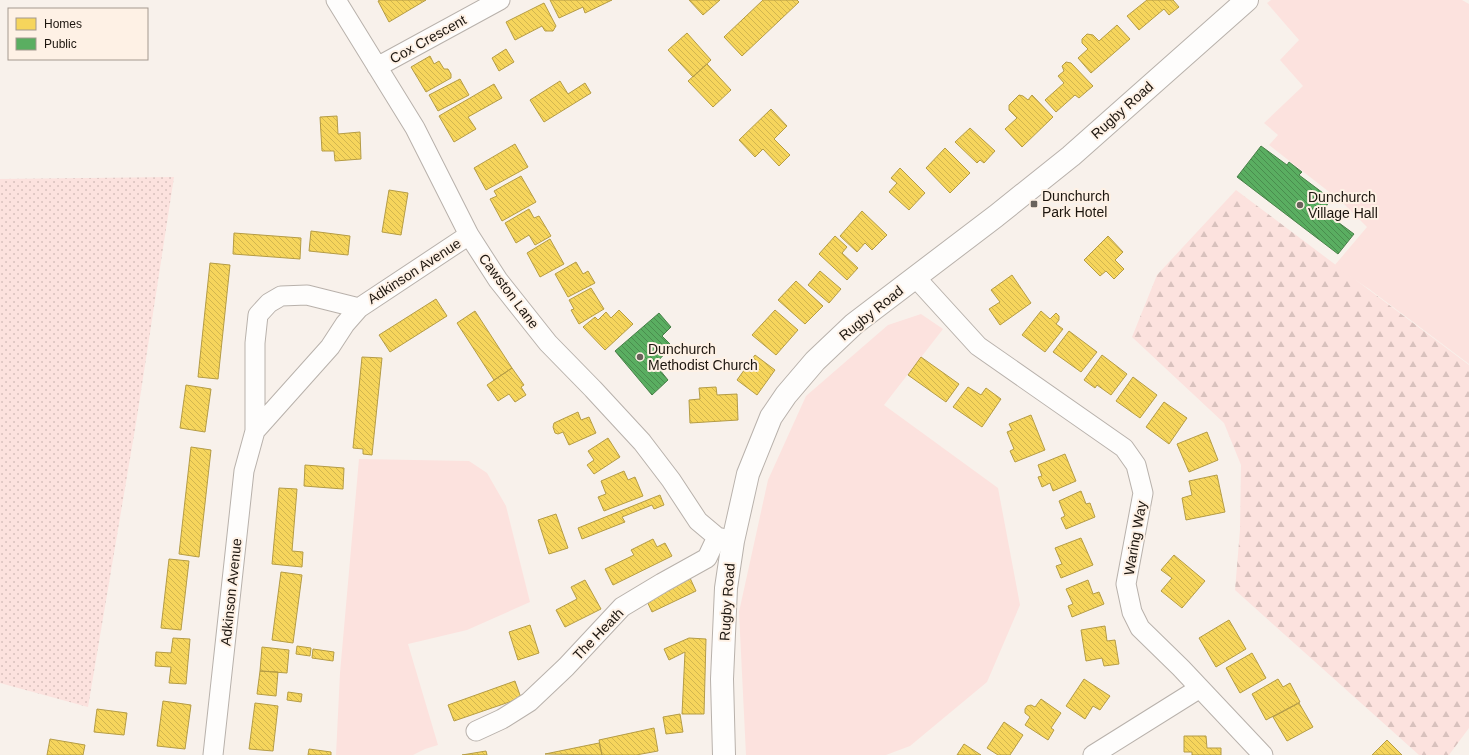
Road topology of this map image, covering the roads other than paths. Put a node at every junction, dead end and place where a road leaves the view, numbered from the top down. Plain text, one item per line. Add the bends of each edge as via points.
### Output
1 (336, 0) edge
2 (500, 0) edge
3 (1247, 0) edge
4 (377, 67) junction
5 (469, 235) junction
6 (916, 278) junction
7 (359, 308) junction
8 (255, 431) junction
9 (725, 539) junction
10 (1200, 688) junction
11 (476, 731) dead end
12 (213, 755) edge
13 (724, 755) edge
14 (1093, 755) edge
15 (1263, 755) edge

1 - 4 street, Cawston Lane
2 - 4 street, Cox Crescent
3 - 6 main road, Rugby Road via 1071,156
4 - 5 street, Cawston Lane via 415,128
5 - 7 street, Adkinson Avenue
5 - 9 street, Cawston Lane via 498,280 548,342 642,442 698,521
6 - 9 main road, Rugby Road via 854,324 786,395 771,417 761,440
6 - 10 street, Waring Way via 978,346 1124,448 1132,459 1143,492 1126,584 1132,612 1140,628
7 - 8 street, Adkinson Avenue via 330,347
7 - 8 street, Adkinson Avenue via 307,295 281,296 269,303 258,315 255,342
8 - 12 street, Adkinson Avenue via 244,471
9 - 11 street, The Heath via 707,558 622,607 529,702
9 - 13 main road, Rugby Road via 726,588 722,679
10 - 14 street
10 - 15 street, Waring Way

